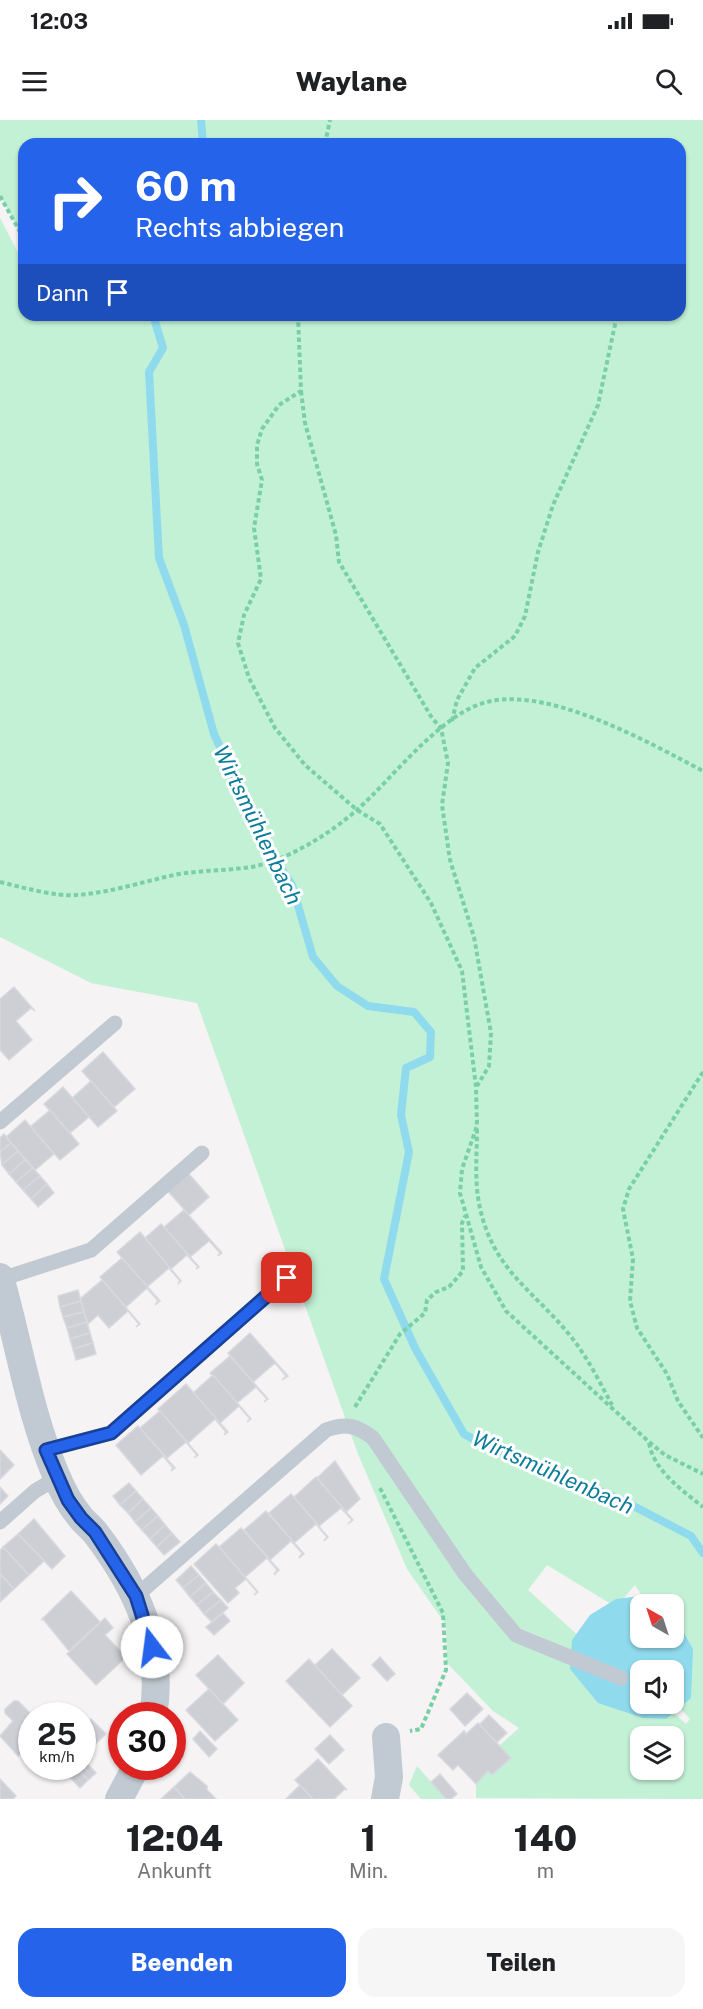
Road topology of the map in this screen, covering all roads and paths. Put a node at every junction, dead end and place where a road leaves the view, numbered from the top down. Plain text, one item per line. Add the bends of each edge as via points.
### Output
1 (330, 120) edge
2 (326, 138) edge
3 (0, 196) edge
4 (18, 228) edge
5 (298, 321) edge
6 (615, 321) edge
7 (301, 391) junction
8 (452, 721) junction
9 (441, 729) junction
10 (703, 771) edge
11 (357, 810) junction
12 (0, 882) edge
13 (115, 1023) dead end
14 (703, 1072) edge
15 (477, 1087) junction
16 (0, 1122) edge
17 (477, 1126) junction
18 (202, 1153) dead end
19 (465, 1215) junction
20 (0, 1278) edge
21 (287, 1278) dead end
22 (614, 1409) junction
23 (350, 1425) junction
24 (703, 1438) edge
25 (648, 1441) junction
26 (46, 1450) junction
27 (703, 1474) edge
28 (57, 1478) junction
29 (378, 1484) dead end
30 (703, 1507) edge
31 (0, 1522) edge
32 (136, 1596) junction
33 (621, 1678) dead end
34 (155, 1702) edge
35 (386, 1737) joint
36 (129, 1780) edge
37 (119, 1799) edge
38 (385, 1799) edge

1 - 2 path
3 - 4 path
5 - 7 path
6 - 8 path via 598,405 553,505 538,552 525,616 515,636 475,668 457,700
7 - 9 path via 305,423 336,535 339,562
7 - 11 path via 279,405 262,429 257,445 262,480 254,528 261,579 244,615 238,643 249,678 275,728 305,765
8 - 9 path
8 - 10 path via 488,701 516,699 580,713
9 - 11 path
9 - 15 path via 448,763 442,805 450,860 474,937 491,1033 489,1066
11 - 12 path via 299,849 253,867 177,875 74,895
11 - 15 path via 380,824 431,903 449,939 462,971
13 - 16 lane
14 - 24 path via 629,1189 623,1209 633,1259 630,1301 637,1328
15 - 17 path
17 - 19 path via 462,1169 460,1193
17 - 22 path via 476,1180 480,1209 491,1240 508,1272 573,1339
18 - 20 lane via 91,1250
19 - 22 path via 481,1267 506,1311
19 - 23 path via 463,1271 449,1287 427,1300 425,1313 418,1322 400,1334 355,1407
20 - 26 street
21 - 26 lane via 111,1433
22 - 25 path
23 - 32 lane via 326,1430
23 - 33 lane via 373,1437 465,1575 516,1635
25 - 27 path via 665,1455
25 - 30 path via 650,1452 666,1476
26 - 28 street
28 - 31 lane via 35,1491
28 - 32 street via 68,1500 95,1532
29 - 35 path via 443,1613 446,1670 421,1729
32 - 34 street via 155,1663
35 - 38 street via 389,1777
36 - 37 street

